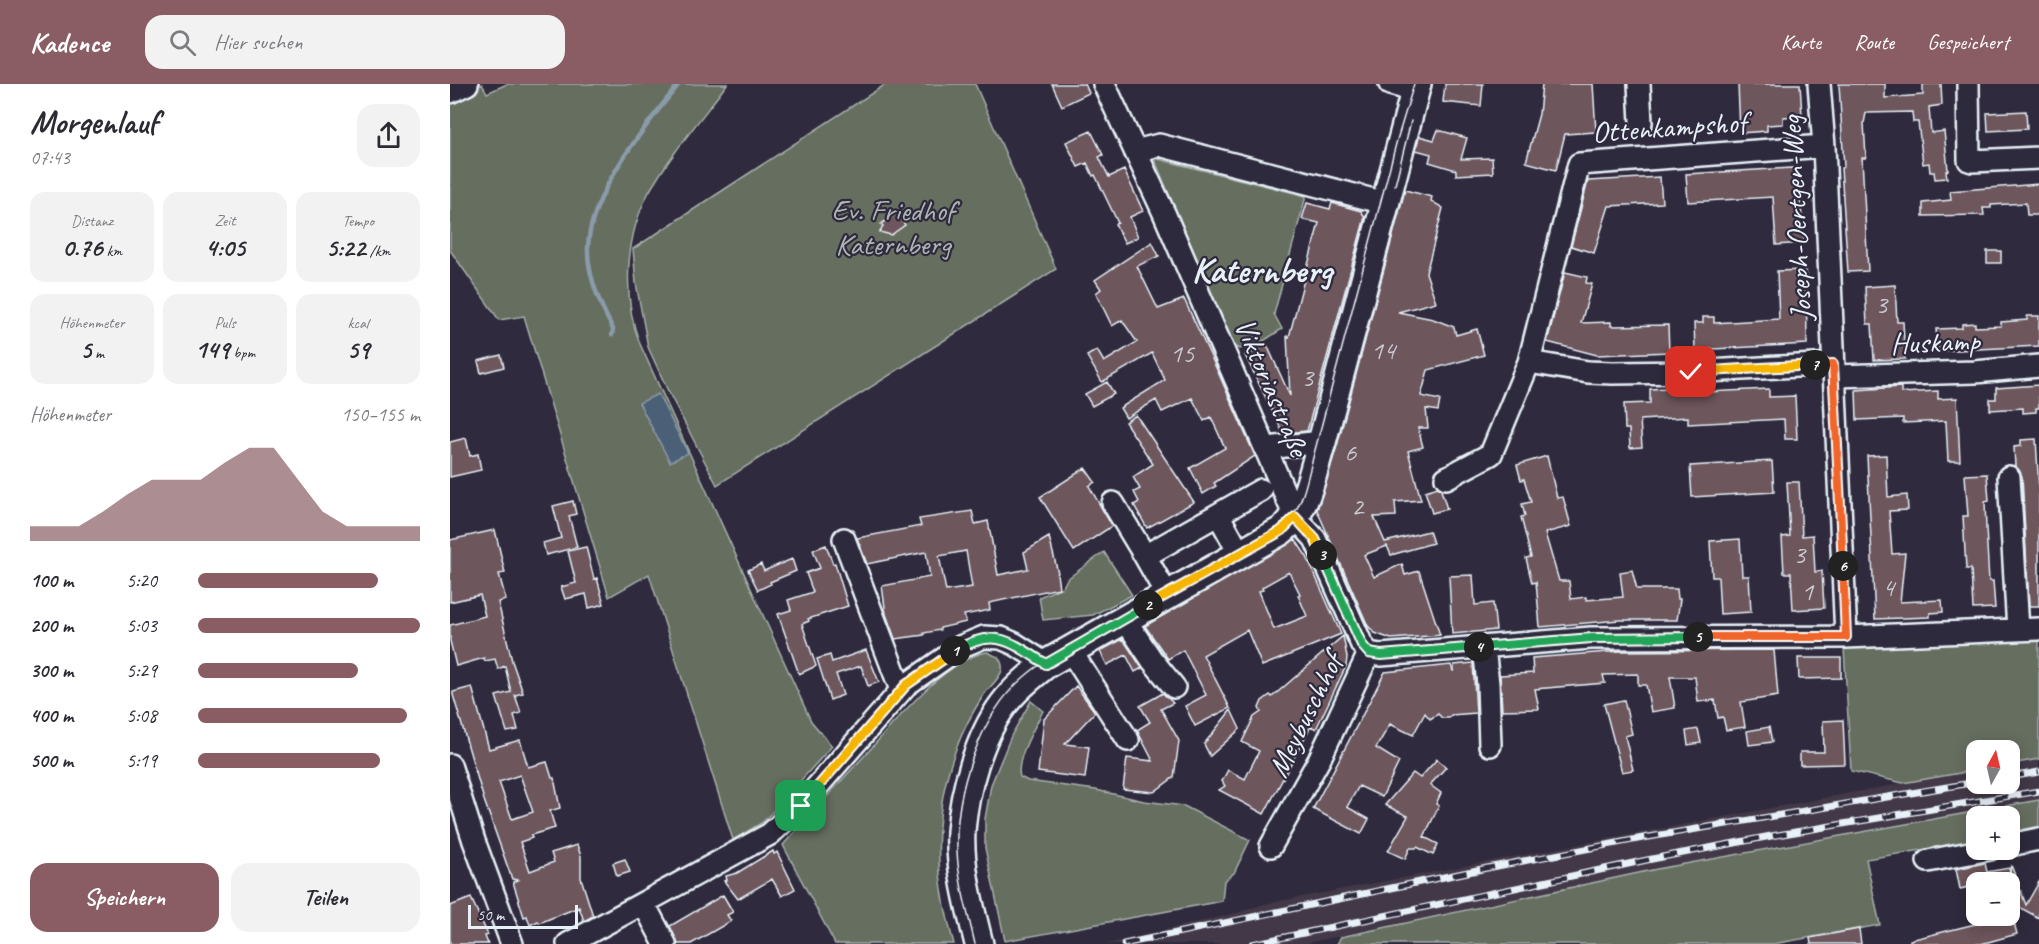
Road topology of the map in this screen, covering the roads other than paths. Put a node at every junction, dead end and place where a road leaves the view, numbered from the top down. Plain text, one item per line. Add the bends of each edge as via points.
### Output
1 (467, 84) edge
2 (1104, 84) edge
3 (1639, 84) edge
4 (1819, 84) edge
5 (1968, 84) edge
6 (1407, 86) edge
7 (450, 92) edge
8 (1641, 123) dead end
9 (1824, 146) junction
10 (1135, 151) junction
11 (2039, 158) edge
12 (1385, 203) junction
13 (1528, 362) junction
14 (2039, 366) edge
15 (1834, 370) junction
16 (1322, 442) junction
17 (1267, 448) junction
18 (2009, 477) dead end
19 (1446, 478) dead end
20 (1261, 490) dead end
21 (1117, 501) dead end
22 (1219, 516) junction
23 (1295, 517) junction
24 (844, 539) dead end
25 (1149, 554) junction
26 (1240, 554) junction
27 (1167, 596) junction
28 (1124, 618) junction
29 (2039, 629) edge
30 (2018, 630) junction
31 (1846, 637) junction
32 (1484, 647) junction
33 (1070, 650) junction
34 (1369, 653) junction
35 (1046, 664) junction
36 (1174, 687) dead end
37 (901, 690) junction
38 (1128, 740) dead end
39 (1490, 745) dead end
40 (450, 765) edge
41 (2039, 839) edge
42 (2020, 843) edge
43 (1271, 846) dead end
44 (1966, 854) edge
45 (1928, 861) dead end
46 (644, 904) junction
47 (512, 944) edge
48 (568, 944) edge
49 (665, 944) edge
50 (979, 944) edge

1 - 7 street
2 - 10 street, Viktoriastraße
3 - 8 street
4 - 9 street, Joseph-Oertgen-Weg
5 - 11 street via 1969,160
6 - 12 main road
9 - 13 street, Ottenkampshof via 1579,164
9 - 15 street, Joseph-Oertgen-Weg
10 - 12 street via 1159,145
10 - 17 street, Viktoriastraße
12 - 16 main road
13 - 15 street via 1612,373
13 - 19 street, Ottenkampshof via 1491,454
14 - 15 street, Huskamp via 1975,372
15 - 31 street, Joseph-Oertgen-Weg
16 - 17 street
16 - 23 main road
17 - 23 street, Viktoriastraße
18 - 30 street
20 - 22 street
21 - 25 street
22 - 25 street
22 - 26 street
23 - 26 main road via 1281,531
23 - 34 street, Meybuschhof via 1315,539
24 - 37 street
25 - 27 street
26 - 27 main road
27 - 28 main road
28 - 33 main road
28 - 36 street
29 - 30 street
30 - 31 street
31 - 32 street via 1592,638
32 - 34 street
32 - 39 street
33 - 35 main road
33 - 38 street
34 - 43 street, Meybuschhof
35 - 37 street via 1008,640 984,638 941,659
35 - 50 main road via 1002,705 974,767 966,799 961,832 964,879
37 - 46 street via 801,806 770,834
40 - 47 street
41 - 42 street
44 - 45 street
46 - 48 street
46 - 49 street

